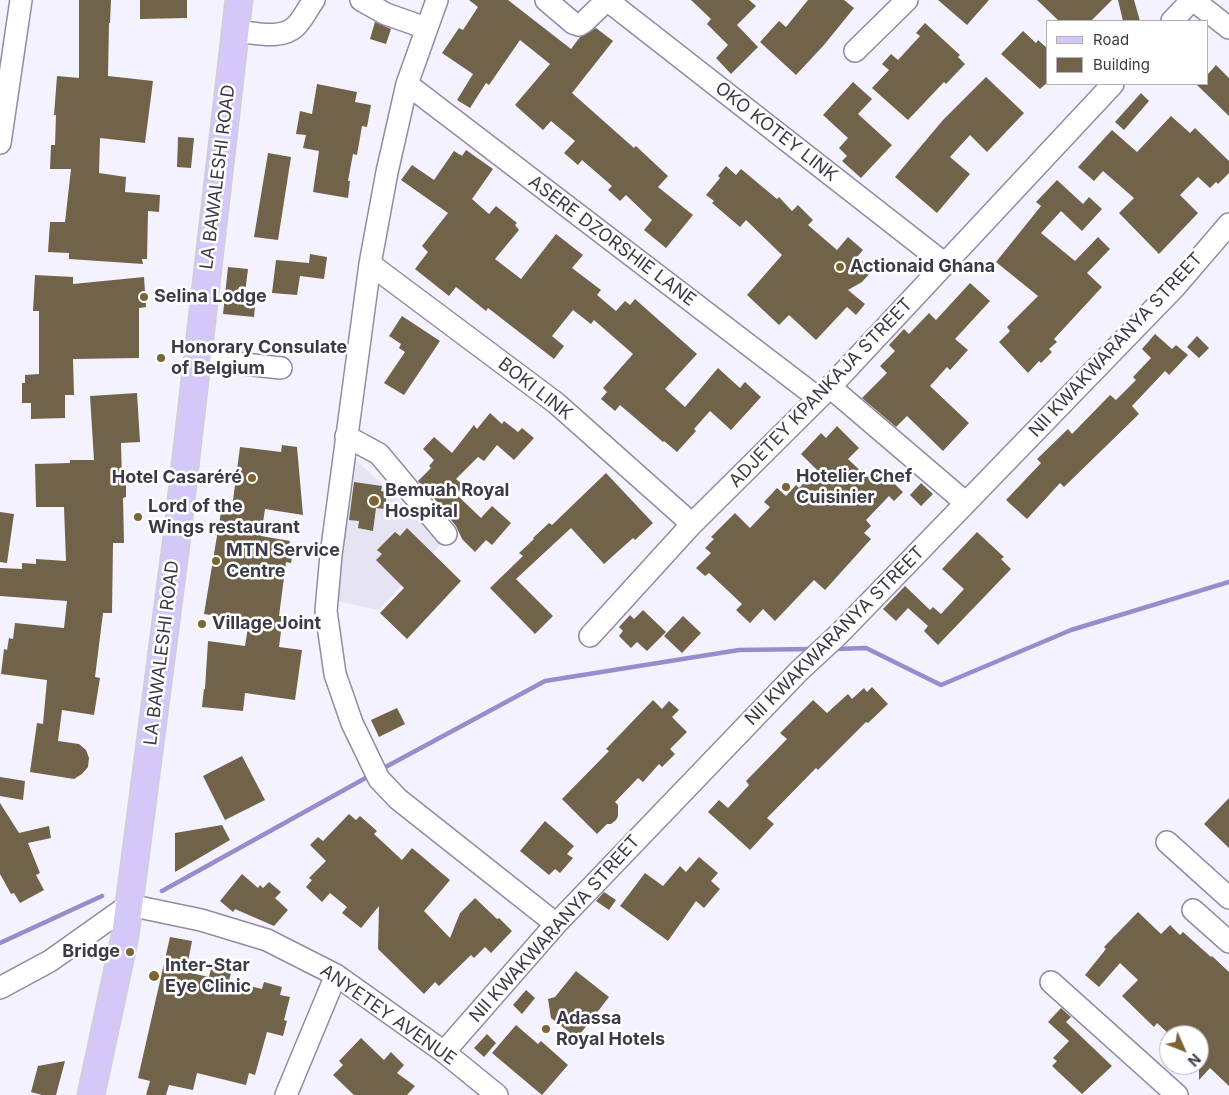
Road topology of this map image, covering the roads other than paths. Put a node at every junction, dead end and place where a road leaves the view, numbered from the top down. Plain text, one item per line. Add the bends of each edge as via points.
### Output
1 (21, 0) edge
2 (239, 0) edge
3 (314, 0) edge
4 (361, 0) edge
5 (437, 0) edge
6 (546, 0) edge
7 (607, 0) edge
8 (907, 0) edge
9 (1192, 0) edge
10 (1173, 20) edge
11 (426, 28) junction
12 (1229, 28) edge
13 (234, 31) junction
14 (855, 50) dead end
15 (406, 84) junction
16 (1112, 85) edge
17 (0, 143) edge
18 (1229, 224) edge
19 (370, 264) junction
20 (945, 264) junction
21 (197, 359) junction
22 (281, 368) dead end
23 (824, 393) junction
24 (346, 436) junction
25 (966, 503) junction
26 (692, 524) junction
27 (446, 534) dead end
28 (590, 636) dead end
29 (1167, 842) dead end
30 (1229, 898) edge
31 (129, 906) junction
32 (1193, 910) dead end
33 (556, 924) junction
34 (1229, 942) edge
35 (336, 975) junction
36 (1051, 982) dead end
37 (0, 988) edge
38 (444, 1052) junction
39 (91, 1095) edge
40 (286, 1095) edge
41 (497, 1095) edge
42 (1177, 1095) edge

1 - 17 street
2 - 13 main road, LA BAWALESHI ROAD
3 - 13 street via 290,30 277,35
4 - 11 street via 386,14
5 - 11 street
6 - 7 street via 579,25
7 - 20 street, OKO KOTEY LINK
8 - 14 street
9 - 10 street
9 - 12 street
11 - 15 street
13 - 21 main road, LA BAWALESHI ROAD
15 - 19 street
15 - 23 street, ASERE DZORSHIE LANE
16 - 20 street, ADJETEY KPANKAJA STREET
18 - 25 street, NII KWAKWARANYA STREET via 1175,287
19 - 24 street
19 - 26 street, BOKI LINK via 556,403
20 - 23 street, ADJETEY KPANKAJA STREET
21 - 22 street
21 - 31 main road, LA BAWALESHI ROAD
23 - 25 street, ASERE DZORSHIE LANE
23 - 26 street, ADJETEY KPANKAJA STREET
24 - 27 street via 378,454
24 - 33 street via 326,611 335,674 352,723 379,779 398,799
25 - 33 street, NII KWAKWARANYA STREET
26 - 28 street, ADJETEY KPANKAJA STREET
29 - 30 street
31 - 35 street, ANYETEY AVENUE via 201,920 267,940
31 - 37 street via 50,961
31 - 39 main road, LA BAWALESHI ROAD
32 - 34 street
33 - 38 street, NII KWAKWARANYA STREET
35 - 38 street, ANYETEY AVENUE
35 - 40 street
36 - 42 street
38 - 41 street, ANYETEY AVENUE

